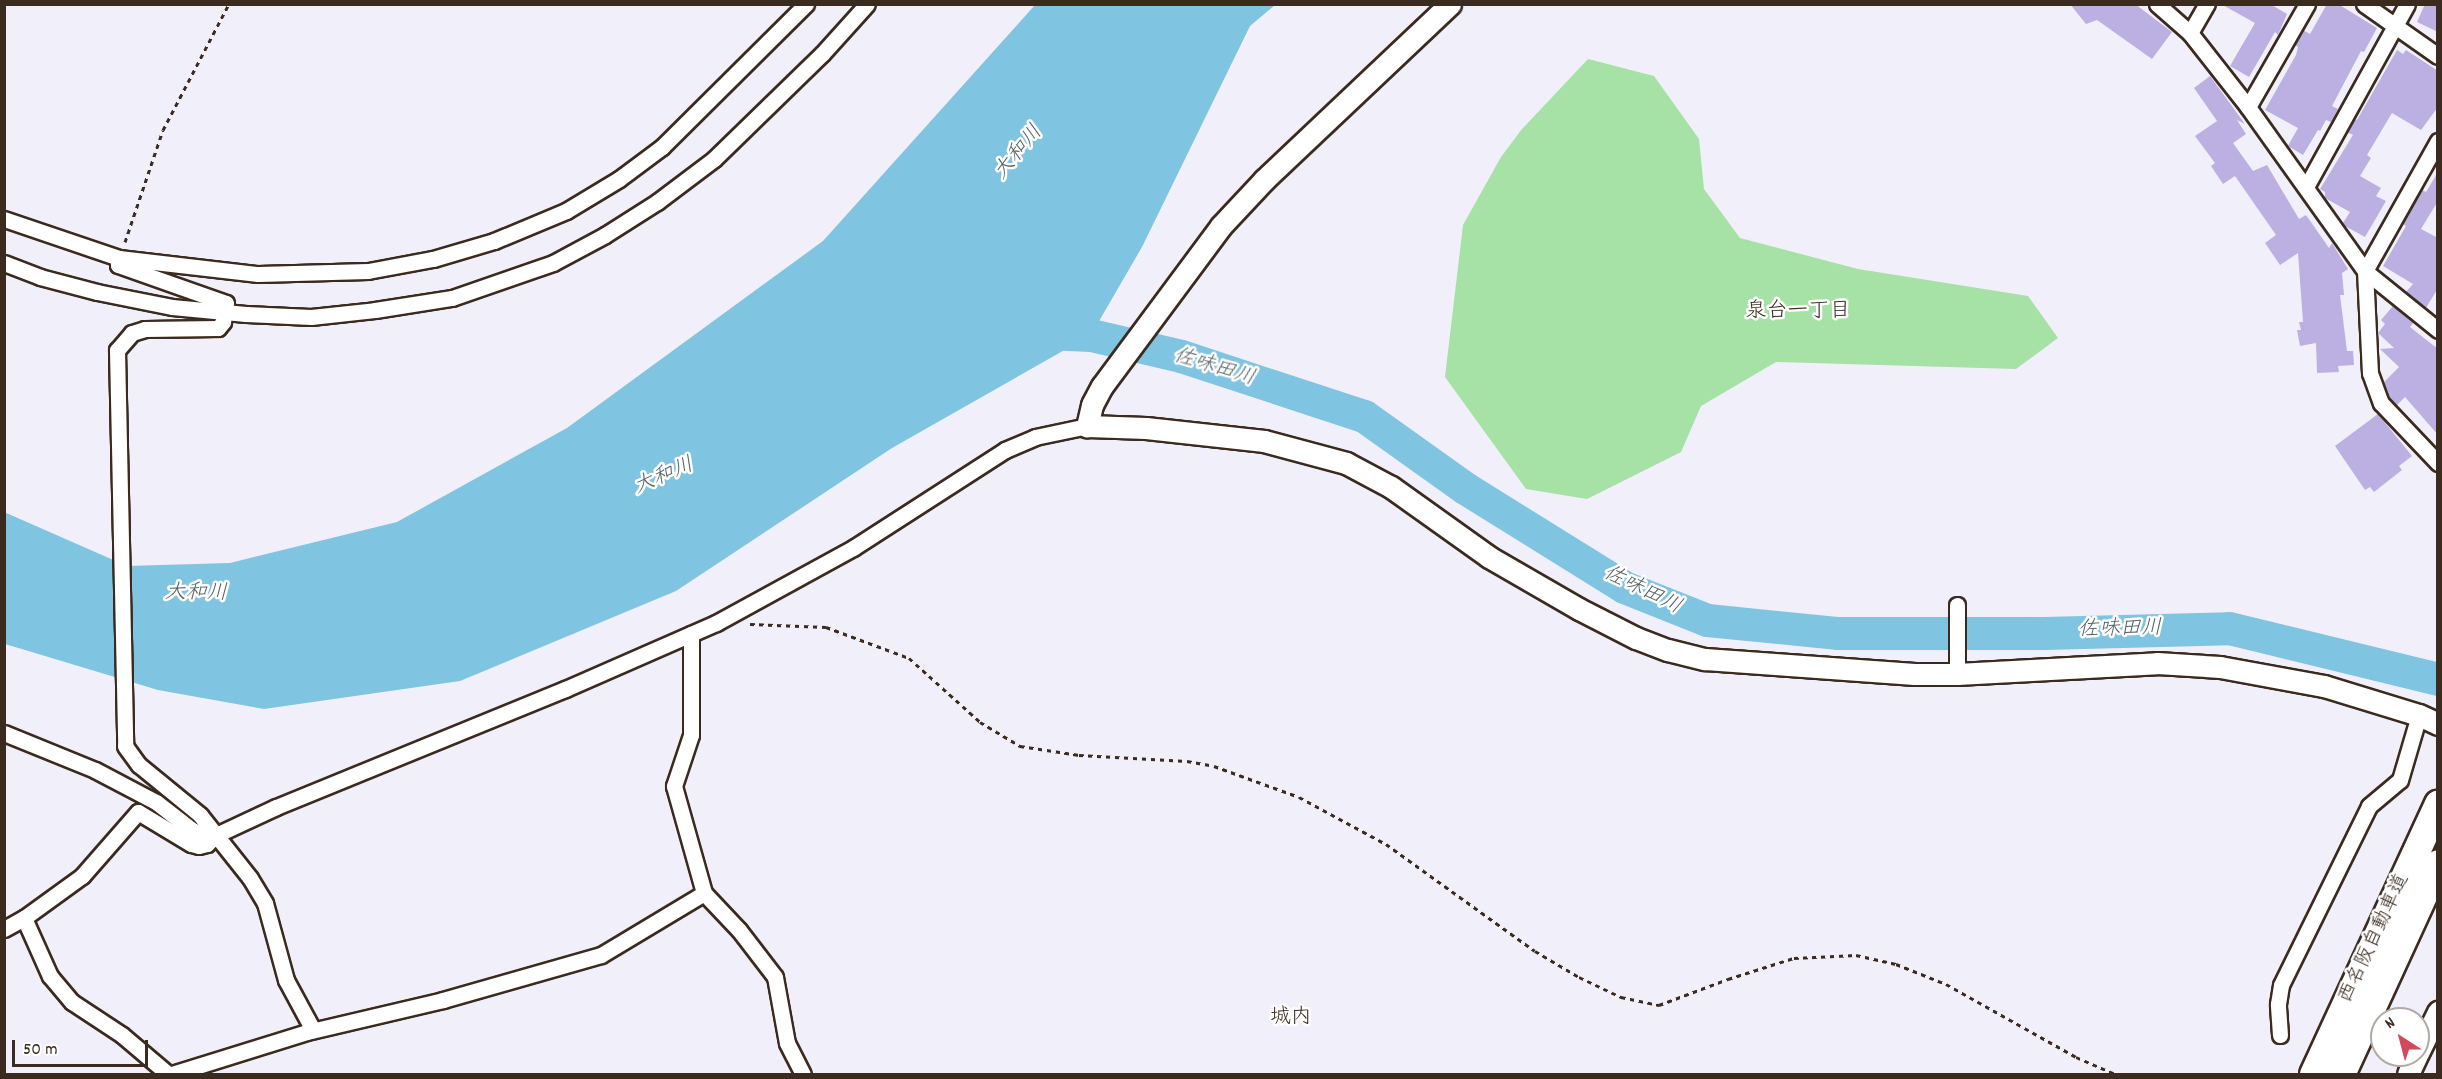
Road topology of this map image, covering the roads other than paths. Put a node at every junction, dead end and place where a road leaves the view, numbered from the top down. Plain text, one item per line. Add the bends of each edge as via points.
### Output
1 (806, 4) edge
2 (867, 4) edge
3 (1450, 4) edge
4 (2157, 4) edge
5 (2207, 4) edge
6 (2307, 4) edge
7 (2364, 4) edge
8 (2407, 4) edge
9 (2396, 27) junction
10 (2190, 33) junction
11 (2438, 56) edge
12 (2248, 107) junction
13 (2438, 141) edge
14 (2306, 187) junction
15 (4, 219) edge
16 (119, 258) junction
17 (4, 263) edge
18 (2365, 271) junction
19 (225, 312) junction
20 (2437, 328) edge
21 (1087, 426) junction
22 (2438, 463) edge
23 (1957, 605) dead end
24 (691, 634) junction
25 (1957, 668) junction
26 (2428, 720) edge
27 (4, 733) edge
28 (2438, 803) edge
29 (216, 835) junction
30 (2438, 863) edge
31 (704, 894) junction
32 (24, 918) junction
33 (4, 929) edge
34 (2438, 1012) edge
35 (2430, 1029) edge
36 (313, 1030) junction
37 (2280, 1035) dead end
38 (2328, 1071) edge
39 (170, 1074) edge
40 (803, 1074) edge

1 - 16 street via 662,147 566,211 494,242 368,271 308,274 258,274
2 - 19 street via 714,159 640,213 553,263 452,298 375,310 311,317
3 - 21 street via 1242,203 1102,386
4 - 10 street
5 - 10 street
6 - 12 street
7 - 9 street
8 - 9 street
9 - 11 street
9 - 14 street
10 - 12 street
12 - 14 street
13 - 18 street
14 - 18 street
15 - 16 street
16 - 19 street via 118,265 226,303
17 - 19 street via 98,292 172,307
18 - 20 street
18 - 22 street via 2370,373 2380,403
19 - 29 street via 218,328 145,329 132,333 117,350 125,747 130,756 200,815
21 - 24 street via 1035,437 1005,450 853,548
21 - 25 street via 1264,441 1346,463 1391,487 1532,583 1636,638 1668,650 1715,660 1914,674
23 - 25 street
24 - 29 street
24 - 31 street via 691,735 674,786
25 - 26 street via 2199,665 2324,686
26 - 37 street via 2400,780 2369,806 2281,985
27 - 29 street via 95,770 156,802 192,830
28 - 38 highway, 西名阪自動車道
29 - 32 street via 207,844 190,844 138,812 82,876
29 - 36 street via 265,903 286,980
30 - 38 highway, 西名阪自動車道
31 - 36 street via 601,955 443,1000
31 - 40 street via 739,930 775,977 788,1043
32 - 33 street
32 - 39 street via 50,976 72,1002 122,1035
34 - 35 street
36 - 39 street

